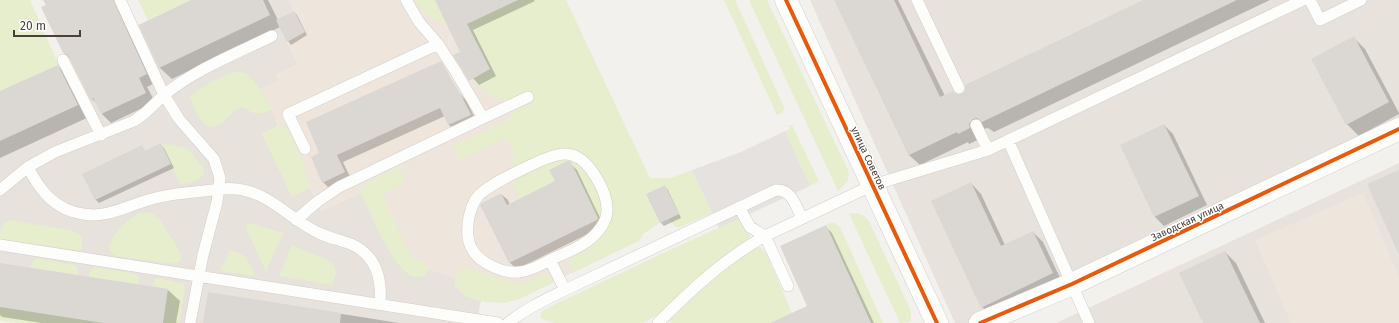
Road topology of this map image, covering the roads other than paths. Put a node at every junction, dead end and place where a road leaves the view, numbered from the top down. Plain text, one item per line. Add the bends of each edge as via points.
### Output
1 (120, 0) edge
2 (406, 0) edge
3 (786, 0) edge
4 (917, 0) edge
5 (1303, 0) edge
6 (1310, 0) edge
7 (1334, 0) edge
8 (1361, 0) edge
9 (1339, 10) junction
10 (272, 36) dead end
11 (438, 44) junction
12 (63, 60) dead end
13 (959, 88) dead end
14 (164, 95) junction
15 (528, 97) dead end
16 (483, 118) junction
17 (976, 125) dead end
18 (1399, 129) edge
19 (101, 135) junction
20 (1008, 140) junction
21 (305, 149) dead end
22 (988, 150) junction
23 (28, 167) junction
24 (873, 185) junction
25 (219, 189) junction
26 (0, 190) edge
27 (739, 207) junction
28 (802, 218) junction
29 (296, 220) junction
30 (765, 236) junction
31 (0, 246) edge
32 (550, 260) junction
33 (199, 276) junction
34 (1072, 284) junction
35 (788, 286) dead end
36 (565, 290) junction
37 (380, 304) junction
38 (465, 320) edge
39 (190, 323) edge
40 (498, 323) edge
41 (508, 323) edge
42 (658, 323) edge
43 (937, 323) edge
44 (980, 323) edge
45 (1089, 323) edge

1 - 14 lane
2 - 11 lane
3 - 24 street, улица Советов
4 - 13 lane
5 - 20 lane
6 - 9 lane via 1320,20
7 - 9 lane
8 - 9 lane
10 - 14 lane via 211,66
11 - 16 lane
11 - 21 lane via 288,114
12 - 19 lane
14 - 19 lane via 134,121
14 - 25 lane via 179,119 214,159 220,178
15 - 16 lane
16 - 29 lane via 339,188 316,202
17 - 22 lane
18 - 34 street, Заводская улица
19 - 23 lane via 55,152
20 - 22 lane
20 - 34 lane
22 - 24 lane
23 - 25 lane via 42,191 51,200 71,211 83,214 104,214 159,197
23 - 26 lane
24 - 28 lane
24 - 43 street, улица Советов
25 - 29 lane via 258,194
25 - 33 lane
27 - 28 lane via 770,192 783,190 793,199
27 - 30 lane via 750,226
27 - 36 lane
28 - 30 lane
29 - 37 lane via 318,232 351,244 366,254 378,273
30 - 35 lane
30 - 42 lane via 716,268
31 - 33 lane
32 - 32 lane via 519,273 486,264 473,252 469,243 468,223 474,202 497,182 539,162 564,154 582,160 591,170 604,192 607,212 600,230 592,238
32 - 36 lane
33 - 37 lane
33 - 39 lane
34 - 44 street, Заводская улица
34 - 45 lane
36 - 41 lane via 531,307
37 - 38 lane
38 - 40 lane

